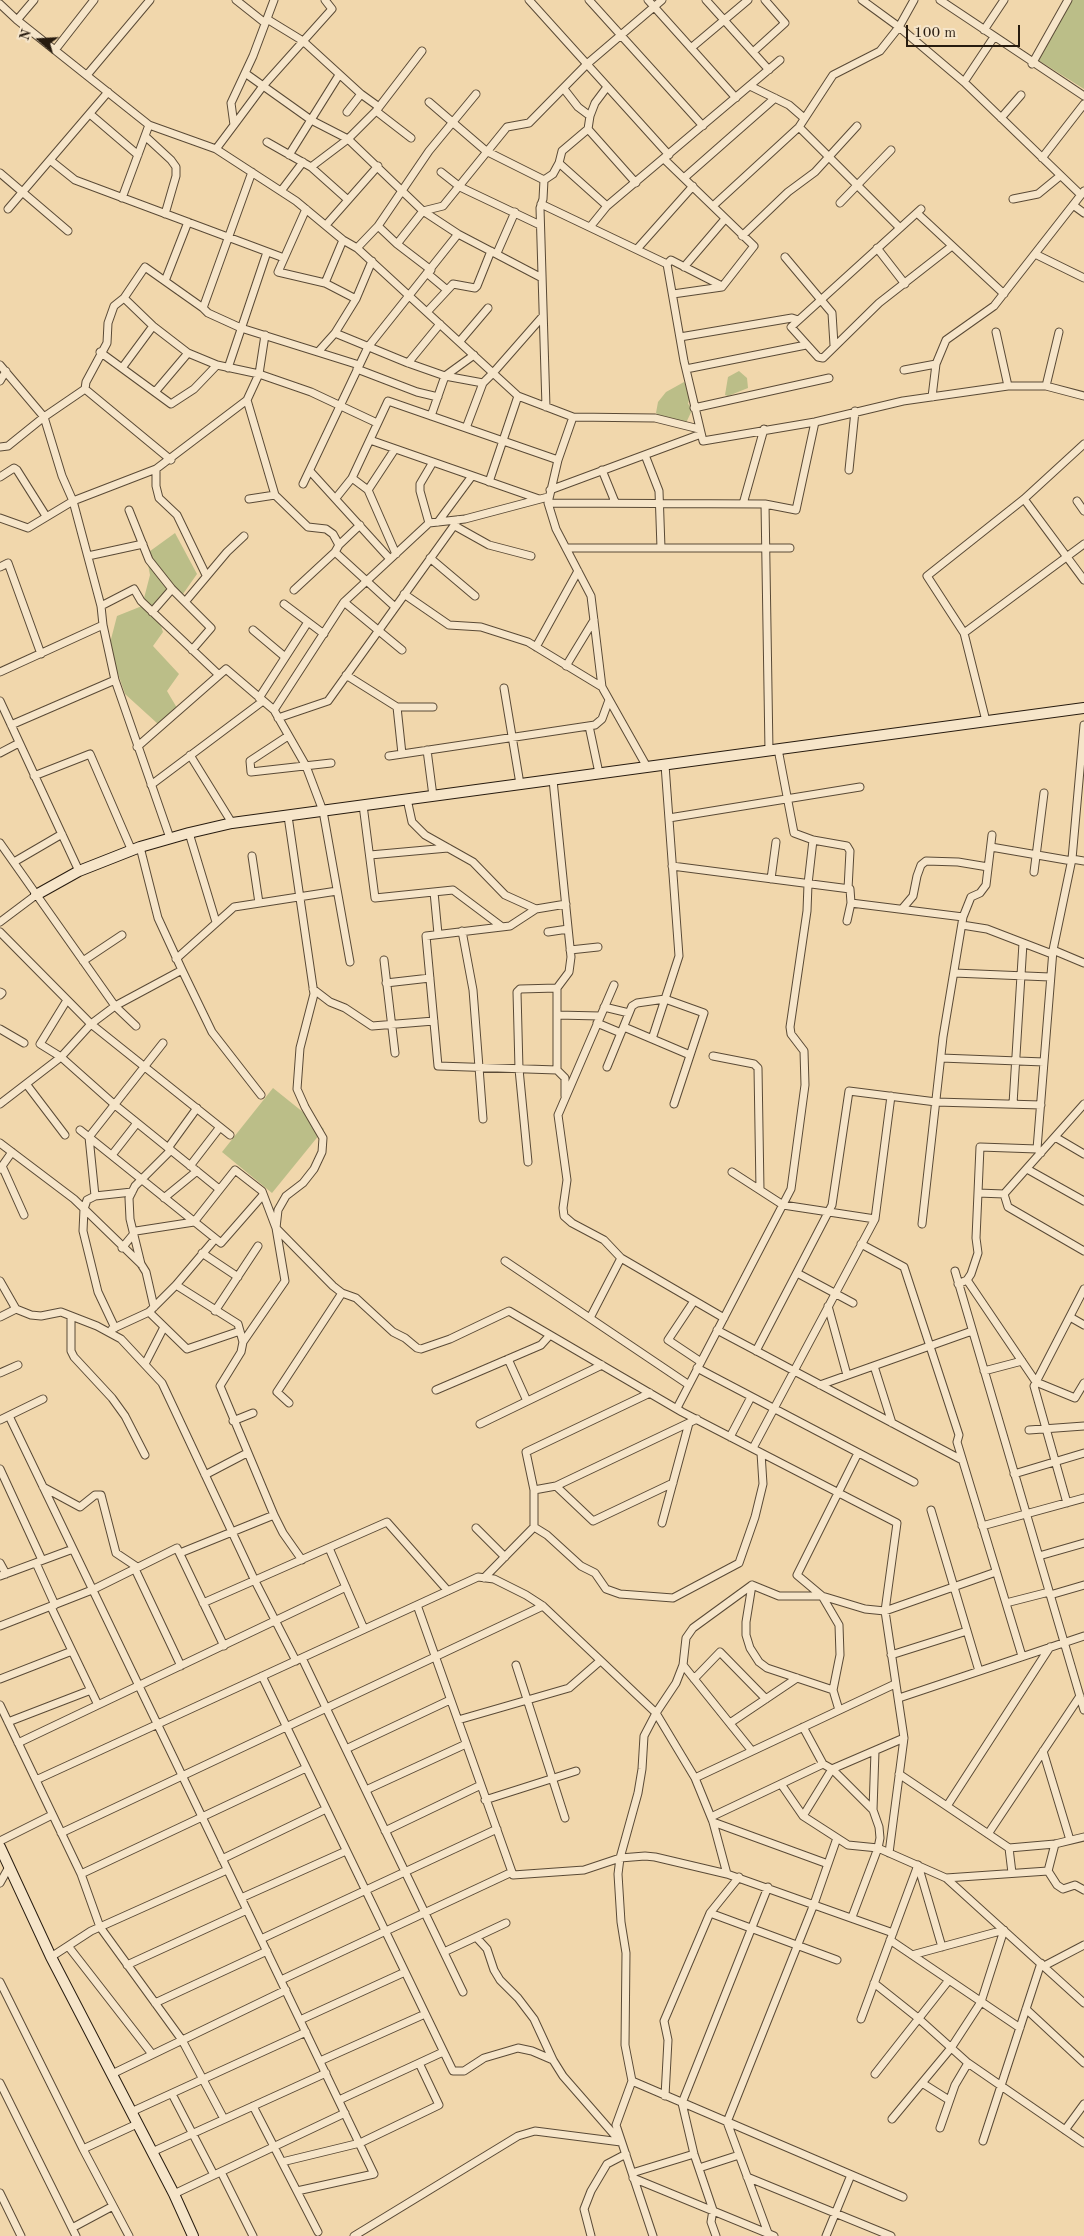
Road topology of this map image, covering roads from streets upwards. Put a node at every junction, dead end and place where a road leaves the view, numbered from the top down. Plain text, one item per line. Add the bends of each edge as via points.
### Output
1 (34, 0) edge
2 (94, 0) edge
3 (150, 0) edge
4 (236, 0) edge
5 (274, 0) edge
6 (325, 0) edge
7 (530, 0) edge
8 (589, 0) edge
9 (648, 0) edge
10 (662, 0) edge
11 (706, 0) edge
12 (748, 0) edge
13 (765, 0) edge
14 (862, 0) edge
15 (914, 0) edge
16 (940, 0) edge
17 (1004, 0) edge
18 (1068, 0) edge
19 (0, 4) edge
20 (654, 7) junction
21 (17, 20) junction
22 (724, 20) junction
23 (266, 21) junction
24 (899, 27) junction
25 (984, 30) junction
26 (620, 34) junction
27 (994, 37) junction
28 (303, 41) junction
29 (691, 48) junction
30 (55, 50) junction
31 (422, 51) dead end
32 (754, 52) junction
33 (780, 60) dead end
34 (587, 64) junction
35 (1032, 64) junction
36 (769, 70) junction
37 (245, 73) junction
38 (340, 75) junction
39 (87, 76) junction
40 (964, 82) junction
41 (263, 86) junction
42 (607, 86) junction
43 (750, 86) junction
44 (564, 89) junction
45 (108, 92) junction
46 (361, 94) junction
47 (476, 94) dead end
48 (1021, 95) dead end
49 (1084, 96) edge
50 (736, 98) junction
51 (775, 98) junction
52 (429, 102) dead end
53 (1084, 104) edge
54 (378, 109) junction
55 (347, 112) dead end
56 (90, 114) junction
57 (590, 116) junction
58 (804, 118) junction
59 (1001, 118) junction
60 (311, 120) junction
61 (452, 124) junction
62 (150, 125) junction
63 (234, 125) junction
64 (703, 126) junction
65 (799, 126) junction
66 (857, 126) dead end
67 (588, 128) junction
68 (145, 136) junction
69 (411, 138) dead end
70 (348, 139) junction
71 (267, 142) dead end
72 (216, 149) junction
73 (890, 150) dead end
74 (486, 151) junction
75 (138, 155) junction
76 (289, 155) junction
77 (667, 157) junction
78 (829, 157) junction
79 (1042, 158) junction
80 (50, 160) junction
81 (303, 162) junction
82 (559, 163) junction
83 (378, 166) junction
84 (311, 167) junction
85 (252, 172) junction
86 (441, 172) dead end
87 (0, 173) edge
88 (1060, 176) junction
89 (684, 178) junction
90 (544, 180) junction
91 (636, 183) junction
92 (857, 185) junction
93 (693, 186) junction
94 (460, 187) junction
95 (280, 190) junction
96 (402, 192) junction
97 (22, 193) junction
98 (1083, 194) edge
99 (122, 198) junction
100 (1013, 199) dead end
101 (348, 200) junction
102 (840, 203) dead end
103 (541, 204) junction
104 (606, 206) junction
105 (713, 206) junction
106 (1073, 206) junction
107 (8, 209) dead end
108 (306, 209) junction
109 (423, 211) junction
110 (515, 212) junction
111 (1084, 213) edge
112 (165, 214) junction
113 (725, 219) junction
114 (188, 222) junction
115 (326, 225) junction
116 (540, 225) junction
117 (378, 226) junction
118 (590, 227) junction
119 (900, 228) junction
120 (68, 232) dead end
121 (458, 234) junction
122 (742, 236) junction
123 (228, 238) junction
124 (343, 240) junction
125 (397, 244) junction
126 (952, 246) junction
127 (357, 248) junction
128 (877, 248) junction
129 (637, 249) junction
130 (267, 252) junction
131 (494, 252) junction
132 (1035, 254) junction
133 (785, 257) dead end
134 (284, 258) junction
135 (372, 261) junction
136 (667, 264) junction
137 (684, 267) junction
138 (429, 272) junction
139 (542, 278) junction
140 (1084, 278) edge
141 (166, 281) junction
142 (325, 283) junction
143 (904, 284) junction
144 (722, 286) junction
145 (447, 290) junction
146 (673, 294) junction
147 (1004, 294) junction
148 (409, 296) junction
149 (124, 298) junction
150 (356, 299) junction
151 (820, 300) junction
152 (203, 308) junction
153 (488, 308) dead end
154 (427, 312) junction
155 (543, 316) junction
156 (798, 320) junction
157 (440, 324) junction
158 (153, 326) junction
159 (242, 328) junction
160 (996, 332) dead end
161 (1059, 332) dead end
162 (335, 333) junction
163 (265, 335) junction
164 (680, 337) junction
165 (460, 342) junction
166 (806, 344) junction
167 (834, 345) junction
168 (368, 347) junction
169 (100, 352) junction
170 (318, 352) junction
171 (188, 353) junction
172 (474, 355) junction
173 (408, 364) junction
174 (936, 364) junction
175 (0, 365) edge
176 (217, 365) junction
177 (358, 367) junction
178 (122, 368) junction
179 (228, 368) junction
180 (686, 369) junction
181 (904, 370) dead end
182 (6, 371) junction
183 (493, 373) junction
184 (259, 374) junction
185 (445, 376) junction
186 (828, 378) dead end
187 (0, 380) edge
188 (483, 383) junction
189 (1008, 386) junction
190 (1046, 386) junction
191 (85, 389) junction
192 (155, 392) junction
193 (518, 396) junction
194 (1084, 396) edge
195 (438, 397) junction
196 (932, 397) junction
197 (248, 400) junction
198 (340, 406) junction
199 (546, 407) junction
200 (694, 408) junction
201 (855, 411) junction
202 (44, 416) junction
203 (431, 416) junction
204 (573, 417) junction
205 (815, 422) junction
206 (377, 424) junction
207 (466, 428) junction
208 (764, 429) junction
209 (700, 432) junction
210 (370, 440) junction
211 (502, 441) junction
212 (1084, 444) edge
213 (0, 448) edge
214 (395, 449) junction
215 (645, 454) junction
216 (171, 460) junction
217 (558, 460) junction
218 (433, 462) junction
219 (156, 469) junction
220 (602, 470) junction
221 (849, 470) dead end
222 (310, 471) junction
223 (472, 476) junction
224 (0, 477) edge
225 (352, 478) junction
226 (489, 482) junction
227 (303, 484) dead end
228 (368, 490) junction
229 (275, 496) junction
230 (549, 496) junction
231 (336, 498) junction
232 (249, 499) dead end
233 (539, 499) junction
234 (1024, 499) junction
235 (73, 500) junction
236 (1077, 501) dead end
237 (615, 502) junction
238 (659, 502) junction
239 (742, 504) junction
240 (765, 504) junction
241 (129, 510) dead end
242 (1084, 511) edge
243 (46, 516) junction
244 (0, 518) edge
245 (429, 522) junction
246 (438, 522) junction
247 (456, 523) junction
248 (360, 526) junction
249 (244, 536) dead end
250 (143, 544) junction
251 (1084, 544) edge
252 (339, 545) junction
253 (566, 548) junction
254 (661, 548) junction
255 (766, 548) junction
256 (790, 548) dead end
257 (335, 552) junction
258 (88, 556) junction
259 (393, 556) junction
260 (530, 556) dead end
261 (1067, 556) junction
262 (430, 558) junction
263 (0, 566) edge
264 (578, 571) junction
265 (206, 575) junction
266 (1084, 580) edge
267 (366, 582) junction
268 (172, 589) junction
269 (294, 590) dead end
270 (404, 594) junction
271 (475, 596) dead end
272 (185, 602) junction
273 (344, 602) junction
274 (284, 604) dead end
275 (101, 606) junction
276 (395, 607) junction
277 (152, 612) junction
278 (594, 620) junction
279 (308, 622) junction
280 (103, 625) junction
281 (253, 630) dead end
282 (378, 630) junction
283 (964, 633) junction
284 (324, 634) junction
285 (536, 647) junction
286 (192, 650) junction
287 (402, 650) dead end
288 (41, 654) junction
289 (285, 657) junction
290 (566, 666) junction
291 (0, 672) edge
292 (220, 675) junction
293 (346, 675) junction
294 (115, 680) junction
295 (602, 687) junction
296 (504, 688) dead end
297 (261, 699) junction
298 (609, 700) junction
299 (0, 701) edge
300 (397, 707) junction
301 (433, 707) dead end
302 (1084, 708) edge
303 (274, 710) junction
304 (278, 718) junction
305 (986, 721) junction
306 (11, 725) junction
307 (1084, 725) edge
308 (589, 726) junction
309 (288, 736) junction
310 (512, 739) junction
311 (19, 743) junction
312 (137, 748) junction
313 (427, 750) junction
314 (773, 750) junction
315 (0, 753) edge
316 (402, 754) junction
317 (190, 755) junction
318 (389, 756) dead end
319 (330, 763) dead end
320 (664, 765) junction
321 (306, 766) junction
322 (647, 767) junction
323 (600, 773) junction
324 (34, 776) junction
325 (552, 780) junction
326 (520, 784) junction
327 (151, 785) junction
328 (860, 787) dead end
329 (1044, 794) dead end
330 (1081, 794) edge
331 (433, 796) junction
332 (787, 799) junction
333 (407, 800) junction
334 (363, 805) junction
335 (323, 811) junction
336 (288, 816) junction
337 (669, 818) junction
338 (232, 823) junction
339 (189, 833) junction
340 (62, 834) junction
341 (992, 835) dead end
342 (170, 838) junction
343 (813, 840) junction
344 (776, 842) dead end
345 (1, 845) edge
346 (991, 847) junction
347 (448, 848) junction
348 (136, 849) junction
349 (370, 855) junction
350 (1036, 855) junction
351 (252, 856) dead end
352 (1072, 860) junction
353 (1084, 861) edge
354 (14, 862) junction
355 (672, 866) junction
356 (988, 867) junction
357 (79, 871) junction
358 (1034, 872) dead end
359 (770, 879) junction
360 (808, 884) junction
361 (848, 889) junction
362 (337, 891) junction
363 (434, 892) junction
364 (36, 895) junction
365 (299, 897) junction
366 (851, 902) junction
367 (259, 903) junction
368 (566, 904) junction
369 (536, 908) junction
370 (902, 909) junction
371 (963, 917) junction
372 (847, 921) dead end
373 (0, 922) edge
374 (216, 922) junction
375 (962, 925) junction
376 (501, 926) junction
377 (568, 929) junction
378 (462, 931) junction
379 (0, 932) edge
380 (548, 932) dead end
381 (438, 934) junction
382 (122, 935) dead end
383 (1023, 943) junction
384 (598, 947) dead end
385 (570, 950) junction
386 (1052, 952) junction
387 (176, 959) junction
388 (384, 960) dead end
389 (83, 961) junction
390 (350, 962) dead end
391 (1084, 963) edge
392 (182, 970) junction
393 (954, 972) junction
394 (1021, 976) junction
395 (1050, 977) junction
396 (430, 978) junction
397 (386, 983) junction
398 (614, 985) dead end
399 (557, 988) junction
400 (313, 989) junction
401 (665, 999) junction
402 (67, 1000) junction
403 (115, 1006) junction
404 (604, 1006) junction
405 (629, 1013) junction
406 (556, 1015) junction
407 (434, 1020) junction
408 (599, 1020) junction
409 (91, 1024) junction
410 (392, 1024) junction
411 (136, 1026) dead end
412 (0, 1029) edge
413 (623, 1030) junction
414 (652, 1039) junction
415 (24, 1042) dead end
416 (163, 1043) dead end
417 (395, 1053) dead end
418 (690, 1055) junction
419 (713, 1056) dead end
420 (61, 1058) junction
421 (941, 1058) junction
422 (1016, 1061) junction
423 (1044, 1062) junction
424 (144, 1066) junction
425 (607, 1066) dead end
426 (479, 1068) junction
427 (519, 1069) junction
428 (557, 1070) junction
429 (27, 1085) junction
430 (261, 1095) dead end
431 (891, 1096) junction
432 (565, 1099) junction
433 (936, 1102) junction
434 (0, 1104) edge
435 (674, 1104) dead end
436 (1013, 1104) junction
437 (1084, 1104) edge
438 (115, 1105) junction
439 (1040, 1105) junction
440 (197, 1108) junction
441 (483, 1119) dead end
442 (137, 1123) junction
443 (220, 1127) junction
444 (80, 1130) dead end
445 (65, 1135) dead end
446 (230, 1135) dead end
447 (89, 1137) junction
448 (1055, 1137) junction
449 (0, 1143) edge
450 (169, 1149) junction
451 (1039, 1151) junction
452 (12, 1152) junction
453 (1084, 1154) edge
454 (112, 1156) junction
455 (528, 1162) dead end
456 (190, 1166) junction
457 (1, 1167) edge
458 (1027, 1168) junction
459 (197, 1171) junction
460 (732, 1172) dead end
461 (143, 1180) junction
462 (219, 1189) junction
463 (760, 1190) junction
464 (132, 1192) junction
465 (978, 1192) junction
466 (263, 1194) junction
467 (1004, 1194) junction
468 (95, 1196) junction
469 (164, 1198) junction
470 (1084, 1201) edge
471 (783, 1205) junction
472 (84, 1209) junction
473 (828, 1212) junction
474 (24, 1215) dead end
475 (874, 1219) junction
476 (194, 1222) junction
477 (922, 1224) dead end
478 (276, 1228) junction
479 (133, 1234) junction
480 (215, 1238) junction
481 (861, 1244) junction
482 (258, 1246) dead end
483 (122, 1248) junction
484 (1084, 1252) edge
485 (202, 1253) junction
486 (621, 1258) junction
487 (506, 1261) dead end
488 (140, 1264) junction
489 (955, 1271) dead end
490 (796, 1273) junction
491 (238, 1277) junction
492 (967, 1280) junction
493 (0, 1281) edge
494 (958, 1284) junction
495 (176, 1285) junction
496 (342, 1293) junction
497 (835, 1293) junction
498 (1083, 1293) edge
499 (694, 1300) junction
500 (853, 1303) dead end
501 (828, 1306) junction
502 (16, 1309) junction
503 (152, 1309) junction
504 (215, 1311) junction
505 (70, 1316) junction
506 (0, 1317) edge
507 (1070, 1317) junction
508 (590, 1318) junction
509 (724, 1318) junction
510 (1084, 1325) edge
511 (164, 1327) junction
512 (116, 1328) junction
513 (717, 1330) junction
514 (240, 1331) junction
515 (972, 1331) junction
516 (107, 1332) junction
517 (550, 1335) junction
518 (243, 1342) junction
519 (930, 1346) junction
520 (756, 1351) junction
521 (508, 1359) junction
522 (1022, 1360) junction
523 (146, 1364) junction
524 (18, 1365) dead end
525 (602, 1365) junction
526 (699, 1365) junction
527 (874, 1366) junction
528 (794, 1371) junction
529 (984, 1371) junction
530 (0, 1373) edge
531 (847, 1375) junction
532 (1036, 1382) junction
533 (1084, 1383) edge
534 (689, 1385) junction
535 (820, 1385) junction
536 (436, 1390) dead end
537 (650, 1393) junction
538 (751, 1396) junction
539 (43, 1399) dead end
540 (527, 1401) junction
541 (289, 1402) dead end
542 (677, 1408) junction
543 (774, 1408) junction
544 (253, 1413) dead end
545 (9, 1416) junction
546 (697, 1419) junction
547 (0, 1420) edge
548 (234, 1421) junction
549 (689, 1423) junction
550 (892, 1423) junction
551 (480, 1424) dead end
552 (1084, 1426) edge
553 (1046, 1428) junction
554 (1029, 1430) dead end
555 (730, 1437) junction
556 (753, 1448) junction
557 (858, 1452) junction
558 (247, 1453) junction
559 (761, 1453) junction
560 (1084, 1453) edge
561 (145, 1455) dead end
562 (962, 1460) junction
563 (1055, 1462) junction
564 (0, 1469) edge
565 (1014, 1474) junction
566 (205, 1475) junction
567 (914, 1482) dead end
568 (673, 1483) junction
569 (556, 1486) junction
570 (43, 1487) junction
571 (534, 1490) junction
572 (838, 1493) junction
573 (1084, 1498) edge
574 (1067, 1503) junction
575 (931, 1510) dead end
576 (1026, 1514) junction
577 (274, 1515) junction
578 (662, 1523) dead end
579 (982, 1526) junction
580 (476, 1528) dead end
581 (534, 1528) junction
582 (232, 1532) junction
583 (1084, 1543) edge
584 (328, 1548) junction
585 (73, 1549) junction
586 (180, 1553) junction
587 (505, 1556) junction
588 (1039, 1556) junction
589 (302, 1560) junction
590 (39, 1562) junction
591 (0, 1563) edge
592 (136, 1568) junction
593 (996, 1572) junction
594 (3, 1575) edge
595 (484, 1578) junction
596 (255, 1580) junction
597 (752, 1585) junction
598 (1084, 1585) edge
599 (346, 1587) junction
600 (954, 1587) junction
601 (92, 1590) junction
602 (448, 1591) junction
603 (1050, 1593) junction
604 (822, 1596) junction
605 (204, 1603) junction
606 (1006, 1603) junction
607 (417, 1605) junction
608 (53, 1606) junction
609 (543, 1606) junction
610 (885, 1611) junction
611 (276, 1621) junction
612 (0, 1626) edge
613 (364, 1629) junction
614 (967, 1631) junction
615 (1084, 1636) edge
616 (1064, 1642) junction
617 (224, 1646) junction
618 (1050, 1646) junction
619 (72, 1651) junction
620 (891, 1656) junction
621 (1022, 1656) junction
622 (435, 1657) junction
623 (299, 1659) junction
624 (600, 1661) junction
625 (516, 1665) dead end
626 (683, 1665) junction
627 (180, 1666) junction
628 (979, 1671) junction
629 (262, 1676) junction
630 (797, 1678) junction
631 (0, 1679) edge
632 (694, 1679) junction
633 (895, 1684) junction
634 (139, 1686) junction
635 (91, 1690) junction
636 (833, 1690) junction
637 (1081, 1692) edge
638 (899, 1698) junction
639 (766, 1699) junction
640 (450, 1700) junction
641 (527, 1700) junction
642 (0, 1705) edge
643 (98, 1706) junction
644 (326, 1708) junction
645 (839, 1710) junction
646 (1084, 1710) edge
647 (656, 1713) junction
648 (2, 1714) edge
649 (458, 1720) junction
650 (8, 1722) junction
651 (157, 1724) junction
652 (730, 1724) junction
653 (287, 1727) junction
654 (804, 1727) junction
655 (904, 1738) junction
656 (18, 1743) junction
657 (466, 1744) junction
658 (346, 1749) junction
659 (752, 1751) junction
660 (875, 1751) junction
661 (1043, 1751) junction
662 (823, 1764) junction
663 (306, 1768) junction
664 (832, 1769) junction
665 (576, 1771) dead end
666 (899, 1774) junction
667 (182, 1776) junction
668 (695, 1778) junction
669 (553, 1779) junction
670 (36, 1780) junction
671 (780, 1784) junction
672 (481, 1785) junction
673 (366, 1790) junction
674 (485, 1800) junction
675 (947, 1806) junction
676 (326, 1810) junction
677 (873, 1810) junction
678 (52, 1815) junction
679 (803, 1816) junction
680 (202, 1817) junction
681 (565, 1818) dead end
682 (712, 1819) junction
683 (497, 1829) junction
684 (385, 1831) junction
685 (61, 1833) junction
686 (988, 1834) junction
687 (1084, 1837) edge
688 (837, 1838) junction
689 (1070, 1840) junction
690 (0, 1841) edge
691 (1055, 1844) junction
692 (0, 1846) edge
693 (878, 1848) junction
694 (1010, 1848) junction
695 (346, 1851) junction
696 (889, 1853) junction
697 (620, 1858) junction
698 (222, 1859) junction
699 (828, 1864) junction
700 (918, 1865) junction
701 (10, 1867) junction
702 (228, 1870) junction
703 (1048, 1871) junction
704 (405, 1872) junction
705 (512, 1872) junction
706 (1012, 1873) junction
707 (81, 1874) junction
708 (727, 1874) junction
709 (739, 1877) junction
710 (946, 1878) junction
711 (0, 1883) edge
712 (768, 1887) junction
713 (1084, 1890) edge
714 (366, 1891) junction
715 (241, 1898) junction
716 (814, 1904) junction
717 (247, 1910) junction
718 (425, 1913) junction
719 (710, 1913) junction
720 (852, 1917) junction
721 (506, 1923) dead end
722 (100, 1927) junction
723 (753, 1929) junction
724 (1004, 1930) junction
725 (385, 1931) junction
726 (892, 1936) junction
727 (476, 1937) junction
728 (261, 1940) junction
729 (1084, 1945) edge
730 (68, 1946) junction
731 (798, 1946) junction
732 (942, 1947) junction
733 (267, 1951) junction
734 (444, 1952) junction
735 (912, 1955) junction
736 (51, 1957) junction
737 (837, 1960) dead end
738 (127, 1965) junction
739 (1042, 1965) junction
740 (405, 1972) junction
741 (281, 1980) junction
742 (949, 1980) junction
743 (0, 1982) edge
744 (874, 1983) junction
745 (286, 1990) junction
746 (463, 1992) dead end
747 (981, 2002) junction
748 (155, 2003) junction
749 (1084, 2003) edge
750 (1026, 2009) junction
751 (425, 2014) junction
752 (918, 2018) junction
753 (861, 2019) dead end
754 (300, 2020) junction
755 (1020, 2028) junction
756 (306, 2032) junction
757 (182, 2040) junction
758 (951, 2048) junction
759 (444, 2052) junction
760 (152, 2054) junction
761 (553, 2060) junction
762 (320, 2061) junction
763 (968, 2062) junction
764 (1084, 2063) edge
765 (418, 2064) junction
766 (112, 2074) junction
767 (326, 2074) junction
768 (875, 2074) dead end
769 (202, 2079) junction
770 (632, 2081) junction
771 (0, 2083) edge
772 (922, 2083) junction
773 (1001, 2086) junction
774 (172, 2094) junction
775 (666, 2096) junction
776 (3, 2097) edge
777 (338, 2100) junction
778 (949, 2100) junction
779 (682, 2103) junction
780 (1084, 2104) edge
781 (253, 2106) junction
782 (131, 2112) junction
783 (345, 2114) junction
784 (224, 2119) junction
785 (892, 2119) dead end
786 (727, 2122) junction
787 (137, 2124) junction
788 (940, 2128) dead end
789 (1065, 2130) junction
790 (192, 2133) junction
791 (621, 2142) junction
792 (983, 2142) dead end
793 (360, 2143) junction
794 (1084, 2144) edge
795 (274, 2147) junction
796 (83, 2149) junction
797 (152, 2152) junction
798 (626, 2154) junction
799 (694, 2154) junction
800 (739, 2155) junction
801 (282, 2162) junction
802 (699, 2168) junction
803 (218, 2173) junction
804 (851, 2175) junction
805 (633, 2176) junction
806 (747, 2177) junction
807 (297, 2191) junction
808 (0, 2194) edge
809 (174, 2194) junction
810 (903, 2197) dead end
811 (113, 2206) junction
812 (713, 2210) junction
813 (835, 2213) junction
814 (72, 2228) junction
815 (318, 2232) dead end
816 (771, 2235) edge
817 (21, 2236) edge
818 (76, 2236) edge
819 (129, 2236) edge
820 (193, 2236) edge
821 (253, 2236) edge
822 (354, 2236) edge
823 (591, 2236) edge
824 (653, 2236) edge
825 (716, 2236) edge
826 (826, 2236) edge
827 (891, 2236) edge

1 - 21 street
2 - 30 street
3 - 39 street
4 - 23 street
5 - 23 street
6 - 28 street via 332,9
7 - 34 street
8 - 26 street
9 - 20 street
10 - 20 street
11 - 22 street
12 - 22 street
13 - 32 street via 785,23
14 - 24 street
15 - 24 street
16 - 25 street
17 - 25 street
18 - 35 street
19 - 21 street
20 - 26 street
20 - 29 street
21 - 30 street
22 - 29 street
22 - 32 street
23 - 28 street
23 - 37 street
24 - 40 street
24 - 58 street via 880,51 833,75
25 - 27 street
26 - 34 street
26 - 64 street
27 - 35 street
27 - 40 street
28 - 38 street
28 - 41 street
29 - 50 street
30 - 39 street
31 - 54 street
32 - 36 street
33 - 36 street
34 - 42 street
34 - 44 street
35 - 49 street
36 - 43 street
37 - 41 street
37 - 63 street via 231,103
38 - 46 street
38 - 60 street
39 - 45 street
40 - 59 street
41 - 60 street
41 - 63 street
42 - 57 street
42 - 77 street
43 - 50 street
43 - 51 street
44 - 57 street
44 - 74 street via 529,123 507,127
45 - 56 street
45 - 62 street
46 - 54 street
46 - 55 street
47 - 61 street
48 - 59 street
50 - 64 street
51 - 58 street via 789,104
51 - 89 street
52 - 61 street
53 - 79 street
54 - 69 street
54 - 70 street
56 - 75 street
56 - 80 street
57 - 67 street
58 - 65 street
59 - 79 street
60 - 70 street
60 - 76 street
61 - 74 street
61 - 96 street via 429,151
62 - 68 street
62 - 72 street
63 - 72 street
64 - 77 street
65 - 78 street
65 - 105 street
66 - 78 street
67 - 82 street via 562,151
67 - 91 street
68 - 75 street
68 - 112 street via 176,167
70 - 83 street
70 - 84 street
71 - 76 street
72 - 85 street
73 - 92 street
74 - 90 street
74 - 94 street
75 - 99 street
76 - 81 street
77 - 89 street
77 - 91 street
78 - 92 street
78 - 122 street
79 - 88 street
80 - 97 street
80 - 99 street via 74,180
81 - 84 street
81 - 95 street
82 - 90 street via 553,174
82 - 104 street
83 - 96 street
83 - 101 street
84 - 101 street
85 - 95 street
85 - 123 street
86 - 94 street
87 - 97 street
88 - 98 street
88 - 100 street via 1038,194
89 - 93 street
90 - 103 street
91 - 104 street
92 - 102 street
92 - 119 street
93 - 105 street
93 - 129 street
94 - 109 street via 443,206
94 - 110 street
95 - 108 street
96 - 109 street
96 - 117 street
97 - 107 street
97 - 120 street
98 - 106 street
99 - 112 street
101 - 115 street
103 - 116 street
103 - 118 street
104 - 118 street
105 - 113 street
106 - 111 street
106 - 132 street
108 - 115 street
108 - 134 street
109 - 121 street
109 - 125 street
110 - 116 street
110 - 131 street
112 - 114 street
113 - 122 street
113 - 137 street
114 - 123 street
114 - 141 street
115 - 124 street
116 - 139 street
117 - 125 street
117 - 127 street
118 - 129 street
119 - 126 street via 919,211
119 - 128 street
121 - 131 street
121 - 138 street
122 - 144 street via 754,246
123 - 130 street
123 - 152 street
124 - 127 street
124 - 142 street
125 - 138 street
126 - 143 street
126 - 147 street
127 - 135 street
128 - 143 street
128 - 151 street
129 - 136 street
130 - 134 street
130 - 159 street
131 - 139 street
131 - 145 street via 477,286 472,288 455,283
132 - 140 street
132 - 147 street
133 - 151 street
134 - 142 street via 278,272
135 - 148 street
135 - 150 street
136 - 137 street via 671,260
136 - 146 street
137 - 144 street
138 - 145 street
138 - 148 street
139 - 155 street
141 - 149 street via 145,267
141 - 152 street
142 - 150 street
143 - 167 street
144 - 146 street
145 - 154 street
146 - 164 street
147 - 174 street via 994,306 946,340
148 - 154 street
148 - 168 street
149 - 158 street
149 - 169 street via 114,306 108,323 107,343
150 - 162 street
151 - 156 street
151 - 167 street via 833,316
152 - 159 street via 208,314
153 - 165 street
154 - 157 street
155 - 183 street
155 - 199 street
156 - 164 street via 792,318
156 - 166 street via 791,327
157 - 165 street
157 - 173 street
158 - 171 street
158 - 178 street
159 - 163 street
159 - 179 street
160 - 189 street
161 - 190 street
162 - 168 street
162 - 170 street
163 - 170 street
163 - 184 street
164 - 180 street
165 - 172 street
166 - 167 street via 820,358
166 - 180 street
168 - 173 street
168 - 177 street
169 - 178 street
169 - 191 street
170 - 177 street
171 - 176 street
171 - 192 street
172 - 183 street
172 - 185 street
173 - 185 street
174 - 181 street
174 - 196 street
175 - 182 street
176 - 179 street
176 - 192 street via 194,389 171,404
177 - 195 street via 417,392
177 - 198 street
178 - 192 street
179 - 184 street
180 - 200 street
182 - 187 street
182 - 202 street
183 - 188 street
183 - 193 street
184 - 197 street
184 - 198 street
185 - 188 street
185 - 195 street
186 - 200 street
188 - 207 street
189 - 190 street
189 - 196 street
190 - 194 street
191 - 202 street
191 - 216 street
193 - 199 street
193 - 211 street
195 - 203 street
196 - 201 street
197 - 216 street
197 - 229 street
198 - 206 street
198 - 222 street
199 - 204 street
200 - 209 street
201 - 205 street
201 - 221 street
202 - 213 street via 8,446
202 - 235 street via 62,476
203 - 206 street via 388,401
203 - 207 street
204 - 209 street via 655,418
204 - 217 street
205 - 208 street
205 - 240 street via 796,510
206 - 210 street
207 - 211 street
208 - 209 street via 703,440
208 - 239 street
209 - 215 street
210 - 214 street
210 - 225 street
211 - 217 street
211 - 226 street
212 - 234 street
214 - 218 street
214 - 228 street
215 - 220 street
215 - 238 street via 659,491
216 - 219 street
217 - 230 street
218 - 223 street
218 - 245 street via 420,484
219 - 235 street
219 - 265 street via 159,498 177,515
220 - 230 street
220 - 237 street
222 - 227 street
222 - 231 street
223 - 226 street
223 - 246 street
224 - 243 street via 14,468 17,470
225 - 228 street
225 - 231 street
226 - 233 street
228 - 259 street
229 - 232 street
229 - 252 street via 308,527 326,529 333,534
230 - 233 street
230 - 237 street
230 - 253 street via 556,529
231 - 248 street
233 - 247 street
234 - 261 street
234 - 283 street via 927,576
235 - 243 street
235 - 258 street
236 - 242 street
237 - 238 street
238 - 239 street
238 - 254 street
239 - 240 street
240 - 255 street
241 - 250 street
243 - 244 street via 28,528
245 - 246 street
245 - 259 street
246 - 247 street
247 - 260 street via 489,545
247 - 262 street
248 - 252 street
248 - 259 street
249 - 265 street
250 - 258 street
250 - 268 street via 149,560
251 - 261 street
252 - 257 street
253 - 254 street
253 - 264 street
254 - 255 street
255 - 256 street
255 - 314 street
257 - 267 street
257 - 269 street
258 - 275 street
259 - 267 street
261 - 266 street
261 - 283 street
262 - 270 street
262 - 271 street
263 - 288 street via 8,563
264 - 278 street via 591,596
264 - 285 street
265 - 272 street
267 - 273 street
267 - 276 street
268 - 272 street
268 - 277 street
270 - 276 street
270 - 285 street via 450,625 481,627
272 - 286 street via 211,628
273 - 282 street
273 - 284 street
274 - 279 street
275 - 277 street via 134,589
275 - 280 street
276 - 282 street
277 - 286 street
278 - 290 street
278 - 295 street
279 - 284 street
279 - 289 street
280 - 288 street
280 - 294 street
281 - 289 street
282 - 287 street
282 - 293 street
283 - 305 street
284 - 303 street
285 - 290 street
286 - 292 street
288 - 291 street
289 - 297 street
290 - 295 street
292 - 297 street via 226,669
292 - 312 street
293 - 300 street
293 - 304 street via 328,701
294 - 306 street
294 - 312 street
295 - 298 street
296 - 310 street
297 - 303 street
297 - 317 street
298 - 308 street via 602,719
298 - 322 street
299 - 306 street
300 - 301 street
300 - 316 street
302 - 305 street
303 - 304 street
304 - 309 street
305 - 314 street
306 - 311 street
307 - 330 street
308 - 310 street
308 - 323 street
309 - 321 street
309 - 321 street via 250,761 251,772
310 - 313 street
310 - 326 street
311 - 315 street
311 - 324 street
312 - 327 street
313 - 316 street
313 - 331 street
314 - 320 street
314 - 332 street
316 - 318 street
317 - 327 street
317 - 338 street
319 - 321 street
320 - 322 street
320 - 337 street
321 - 335 street
322 - 323 street
323 - 325 street
324 - 340 street
324 - 348 street via 90,754
325 - 326 street
325 - 368 street
326 - 331 street
327 - 342 street
328 - 332 street
329 - 350 street
330 - 352 street
331 - 333 street
332 - 337 street
332 - 343 street via 794,833
333 - 334 street
333 - 347 street via 412,822 425,835
334 - 335 street
334 - 349 street
335 - 336 street
335 - 362 street
336 - 338 street
336 - 365 street
337 - 355 street
338 - 339 street
339 - 342 street
339 - 374 street
340 - 354 street
340 - 357 street
341 - 346 street
342 - 348 street
343 - 360 street
343 - 361 street via 846,846 850,851
344 - 359 street
345 - 354 street
346 - 350 street
346 - 356 street
347 - 349 street
347 - 369 street via 473,862 505,894
348 - 357 street
348 - 387 street via 158,918
349 - 363 street via 375,898
350 - 352 street
350 - 358 street
351 - 367 street
352 - 353 street
352 - 386 street
354 - 364 street
355 - 359 street
355 - 401 street via 679,956
356 - 370 street via 926,861 921,865 913,896
356 - 371 street via 986,885 972,897
357 - 364 street
359 - 360 street
360 - 361 street
360 - 471 street via 808,911 790,1027 791,1034 804,1051 804,1085 791,1188
361 - 366 street
362 - 365 street
362 - 390 street
363 - 376 street via 453,890
363 - 381 street
364 - 373 street
364 - 389 street
365 - 367 street
365 - 400 street
366 - 370 street
366 - 372 street
367 - 374 street via 234,907
368 - 369 street
368 - 377 street
369 - 376 street via 510,926
370 - 371 street
371 - 375 street
374 - 387 street
375 - 383 street via 987,929
375 - 393 street
376 - 378 street
377 - 380 street
377 - 385 street
378 - 381 street
378 - 426 street via 473,990
379 - 402 street
381 - 396 street via 426,936
382 - 389 street
383 - 386 street
383 - 394 street
384 - 385 street
385 - 399 street via 569,972
386 - 391 street
386 - 395 street
387 - 392 street
388 - 397 street
389 - 403 street
392 - 403 street
392 - 430 street via 212,1032
393 - 394 street
393 - 421 street
394 - 395 street
394 - 422 street
395 - 423 street
396 - 397 street
396 - 407 street
397 - 410 street
398 - 404 street
399 - 406 street
399 - 427 street via 520,989 517,992
400 - 410 street via 372,1026
400 - 478 street via 300,1048 298,1089 323,1138 322,1152 304,1183 286,1196 278,1210
401 - 405 street via 636,1003
401 - 414 street
401 - 418 street via 704,1013
402 - 409 street
402 - 420 street via 40,1044
403 - 409 street
403 - 411 street
404 - 405 street
404 - 408 street
405 - 413 street
406 - 408 street
406 - 428 street
407 - 410 street
407 - 426 street via 438,1066
408 - 413 street
408 - 432 street
409 - 420 street
409 - 424 street
410 - 417 street
412 - 415 street
413 - 414 street
413 - 425 street
414 - 418 street
416 - 424 street
418 - 435 street
419 - 463 street via 754,1064 758,1068
420 - 429 street
420 - 438 street
421 - 422 street
421 - 433 street
422 - 423 street
422 - 436 street
423 - 439 street
424 - 438 street
424 - 440 street
426 - 427 street
426 - 441 street
427 - 428 street
427 - 455 street
428 - 432 street via 565,1078
429 - 434 street
429 - 445 street
431 - 433 street
431 - 473 street via 849,1090 832,1206
431 - 475 street
432 - 486 street via 558,1115 567,1180 564,1216 604,1240
433 - 436 street
433 - 477 street
436 - 439 street
437 - 448 street
438 - 442 street
438 - 447 street
439 - 451 street
440 - 443 street
440 - 450 street
442 - 450 street
442 - 454 street
443 - 446 street
443 - 456 street
444 - 447 street
447 - 454 street
447 - 468 street
448 - 451 street
448 - 453 street
449 - 452 street
450 - 456 street
450 - 461 street
451 - 458 street
451 - 465 street via 980,1147
452 - 457 street
452 - 472 street
454 - 461 street
456 - 459 street
457 - 474 street
458 - 467 street
458 - 470 street
459 - 462 street
459 - 469 street
460 - 463 street
461 - 464 street
461 - 469 street
462 - 466 street via 235,1170
462 - 476 street
463 - 471 street
464 - 468 street
464 - 479 street via 129,1198
465 - 467 street
465 - 492 street via 978,1253
466 - 478 street
466 - 480 street via 221,1244
467 - 484 street via 1008,1207
468 - 472 street via 87,1200
469 - 476 street
471 - 473 street
471 - 509 street
472 - 483 street
472 - 512 street via 83,1231 98,1292
473 - 475 street
473 - 490 street
475 - 481 street
476 - 479 street
476 - 480 street
478 - 496 street
478 - 518 street via 285,1281
479 - 483 street
479 - 488 street
480 - 485 street
481 - 497 street
481 - 519 street via 904,1267
482 - 491 street
483 - 488 street
485 - 491 street
485 - 495 street
486 - 499 street
486 - 508 street
487 - 508 street
488 - 503 street via 146,1272
489 - 494 street
490 - 497 street
490 - 520 street
491 - 504 street
492 - 494 street
492 - 522 street
493 - 502 street
494 - 515 street
495 - 503 street
495 - 504 street
496 - 517 street via 356,1298 393,1332 421,1349 450,1339 509,1310
496 - 541 street via 277,1392
497 - 500 street
497 - 501 street
498 - 507 street
499 - 509 street
499 - 526 street via 668,1340
501 - 528 street
501 - 531 street
502 - 505 street via 32,1316 61,1312
502 - 506 street
503 - 511 street
503 - 512 street
504 - 514 street via 238,1324
505 - 516 street
505 - 561 street via 74,1357 112,1398
507 - 510 street
507 - 532 street
508 - 534 street
509 - 513 street
511 - 514 street via 187,1349
511 - 523 street
512 - 516 street
513 - 520 street
513 - 526 street
514 - 518 street
515 - 519 street
515 - 529 street
516 - 523 street via 121,1339
517 - 521 street via 541,1345
517 - 525 street
518 - 548 street via 241,1352 220,1386
519 - 527 street
519 - 562 street via 959,1435 957,1442
520 - 528 street
521 - 536 street
521 - 540 street
522 - 529 street
522 - 532 street
523 - 566 street via 162,1383
524 - 530 street
525 - 537 street
525 - 540 street
526 - 534 street
526 - 538 street
527 - 531 street
527 - 550 street
528 - 535 street
528 - 543 street
529 - 565 street
531 - 535 street
532 - 533 street via 1075,1398
532 - 553 street via 1034,1386
534 - 542 street
535 - 550 street
537 - 542 street
537 - 571 street via 526,1452
538 - 543 street
538 - 555 street
539 - 545 street
540 - 551 street
542 - 546 street
543 - 556 street
543 - 557 street
544 - 548 street
545 - 547 street
545 - 570 street
546 - 549 street
546 - 555 street
548 - 558 street
549 - 568 street
549 - 569 street
550 - 562 street
552 - 553 street
553 - 554 street
553 - 563 street
555 - 556 street
556 - 559 street
557 - 567 street
557 - 572 street
558 - 566 street
558 - 577 street
559 - 572 street
559 - 581 street via 763,1484 739,1563 673,1598 620,1594 606,1589 595,1574 581,1566 548,1535
560 - 563 street
562 - 579 street
563 - 565 street
563 - 574 street
564 - 590 street
565 - 576 street
566 - 582 street
568 - 569 street via 593,1521
568 - 578 street
569 - 571 street
570 - 585 street
570 - 592 street via 80,1507 95,1494 101,1495 116,1553
571 - 581 street
572 - 604 street via 797,1575
572 - 610 street via 897,1523
573 - 574 street
574 - 576 street
575 - 600 street
576 - 579 street
576 - 588 street
577 - 582 street
577 - 589 street
579 - 593 street
580 - 587 street
581 - 587 street
582 - 586 street
582 - 596 street
583 - 588 street
584 - 589 street
584 - 599 street
584 - 602 street via 387,1522
585 - 590 street
585 - 601 street
586 - 592 street via 177,1548
586 - 605 street
587 - 595 street
588 - 603 street
589 - 596 street
590 - 594 street
590 - 608 street
591 - 594 street
592 - 601 street
592 - 627 street
593 - 600 street
593 - 606 street
595 - 602 street via 478,1577
595 - 609 street via 494,1579
596 - 605 street
596 - 611 street
597 - 604 street via 779,1596
597 - 626 street via 693,1628 686,1638
597 - 630 street via 746,1622 750,1648 759,1662 768,1668
598 - 603 street
599 - 611 street
599 - 613 street
600 - 610 street
600 - 614 street
601 - 608 street
601 - 634 street
602 - 607 street
603 - 606 street
603 - 616 street
604 - 610 street via 865,1609
604 - 636 street via 839,1625 841,1636
605 - 617 street
606 - 621 street
607 - 613 street
607 - 622 street
608 - 612 street
608 - 619 street
609 - 622 street
609 - 624 street
610 - 620 street
611 - 617 street
611 - 623 street
613 - 623 street
614 - 620 street
614 - 628 street
615 - 616 street
616 - 618 street
616 - 637 street
617 - 627 street
618 - 621 street
618 - 675 street
619 - 631 street
619 - 635 street
620 - 633 street
621 - 628 street
622 - 640 street
622 - 644 street
623 - 629 street
623 - 644 street
624 - 641 street via 569,1688
624 - 647 street
625 - 641 street
626 - 632 street
626 - 647 street
627 - 634 street
628 - 638 street
629 - 651 street
629 - 653 street
630 - 636 street
630 - 639 street
632 - 639 street via 720,1652
632 - 652 street
633 - 638 street
633 - 645 street
634 - 643 street
634 - 651 street
635 - 643 street
635 - 650 street
636 - 645 street
637 - 646 street
637 - 661 street
638 - 655 street
639 - 652 street
640 - 649 street
640 - 658 street
641 - 649 street
641 - 669 street
642 - 648 street
643 - 656 street
644 - 653 street
644 - 658 street
645 - 654 street
647 - 668 street
647 - 697 street via 644,1736 638,1793
648 - 650 street
649 - 657 street
650 - 656 street
651 - 667 street
651 - 670 street
652 - 659 street
653 - 663 street
653 - 667 street
654 - 659 street
654 - 662 street
655 - 660 street
655 - 666 street
656 - 670 street
657 - 672 street
657 - 673 street
658 - 673 street
659 - 668 street
660 - 664 street
660 - 677 street
661 - 686 street
661 - 689 street
662 - 664 street
662 - 671 street
663 - 676 street
663 - 680 street
664 - 677 street
664 - 679 street
665 - 669 street
666 - 675 street
666 - 696 street
667 - 680 street
667 - 685 street
668 - 682 street
669 - 674 street
669 - 681 street
670 - 678 street
671 - 679 street
671 - 682 street
672 - 674 street
672 - 684 street
673 - 684 street
674 - 683 street
675 - 686 street
676 - 695 street
676 - 698 street
677 - 693 street via 879,1827
678 - 685 street
678 - 690 street
679 - 688 street
680 - 698 street
680 - 707 street
682 - 699 street
682 - 708 street
683 - 704 street
683 - 705 street
684 - 704 street
685 - 707 street
686 - 694 street
687 - 689 street
688 - 693 street via 848,1844
688 - 699 street
689 - 691 street
691 - 694 street
691 - 703 street
692 - 701 street
693 - 696 street
693 - 720 street
694 - 706 street
695 - 714 street
695 - 715 street
696 - 700 street
697 - 705 street via 584,1870 513,1875
697 - 708 street via 655,1857
697 - 770 street via 621,1922 626,1953 625,2045
698 - 702 street
699 - 716 street
700 - 710 street
700 - 726 street
700 - 732 street
701 - 711 street
701 - 736 street
702 - 715 street
702 - 722 street
703 - 706 street
703 - 713 street via 1063,1889 1075,1885
704 - 714 street
704 - 718 street
705 - 718 street
706 - 710 street
707 - 722 street
708 - 709 street
709 - 712 street
709 - 719 street
710 - 724 street
712 - 716 street
712 - 723 street
714 - 725 street
714 - 728 street
715 - 717 street
716 - 720 street
716 - 731 street
717 - 728 street
717 - 738 street
718 - 725 street
718 - 734 street
719 - 723 street
719 - 775 street via 664,2021 668,2040
720 - 726 street
721 - 727 street
722 - 730 street
722 - 738 street
723 - 731 street
723 - 779 street
724 - 732 street
724 - 739 street
724 - 747 street
725 - 740 street
725 - 741 street
726 - 735 street
726 - 744 street
727 - 734 street
727 - 761 street via 487,1949 500,1980 534,2020
728 - 733 street
729 - 739 street
730 - 736 street
730 - 760 street
731 - 737 street
731 - 786 street
732 - 735 street
733 - 741 street
733 - 748 street
734 - 746 street
735 - 742 street
736 - 766 street
738 - 748 street
739 - 749 street
739 - 750 street
740 - 751 street
740 - 754 street
741 - 745 street
742 - 747 street
742 - 752 street
743 - 796 street
744 - 752 street
744 - 753 street
745 - 754 street
745 - 757 street
747 - 755 street
747 - 758 street
748 - 757 street
750 - 755 street
750 - 764 street
751 - 759 street
751 - 762 street
752 - 758 street
752 - 768 street
754 - 756 street
755 - 773 street
756 - 762 street
756 - 769 street
757 - 760 street
757 - 769 street
758 - 763 street
758 - 772 street
759 - 761 street via 453,2071 458,2072 484,2058 518,2048
759 - 765 street
760 - 766 street
761 - 791 street via 571,2087
762 - 767 street
763 - 773 street
763 - 778 street
765 - 777 street
765 - 793 street via 439,2105
766 - 782 street
767 - 777 street
767 - 781 street
769 - 774 street
769 - 784 street
770 - 775 street
770 - 791 street via 616,2125
771 - 776 street
772 - 778 street
772 - 785 street
773 - 789 street
773 - 792 street
774 - 782 street
774 - 790 street
775 - 779 street
776 - 814 street
777 - 783 street
778 - 788 street
779 - 786 street
779 - 799 street
780 - 789 street
781 - 784 street
781 - 795 street
782 - 787 street
783 - 793 street
783 - 795 street
784 - 790 street
786 - 800 street
786 - 804 street
787 - 796 street
787 - 797 street
789 - 794 street
790 - 797 street
790 - 803 street
791 - 798 street
791 - 822 street via 535,2131 518,2136
793 - 801 street
793 - 807 street via 374,2174
795 - 801 street
795 - 803 street
796 - 811 street
797 - 809 street
798 - 805 street
798 - 823 street via 606,2164 591,2191 584,2209
799 - 802 street
799 - 805 street
800 - 802 street
800 - 806 street
801 - 807 street
802 - 812 street
803 - 809 street
803 - 821 street
804 - 810 street
804 - 813 street
805 - 812 street
805 - 824 street
806 - 813 street
806 - 816 street
807 - 815 street
808 - 817 street
809 - 820 street
811 - 814 street
811 - 819 street
812 - 816 street
812 - 825 street via 711,2222
813 - 826 street
813 - 827 street
814 - 818 street

